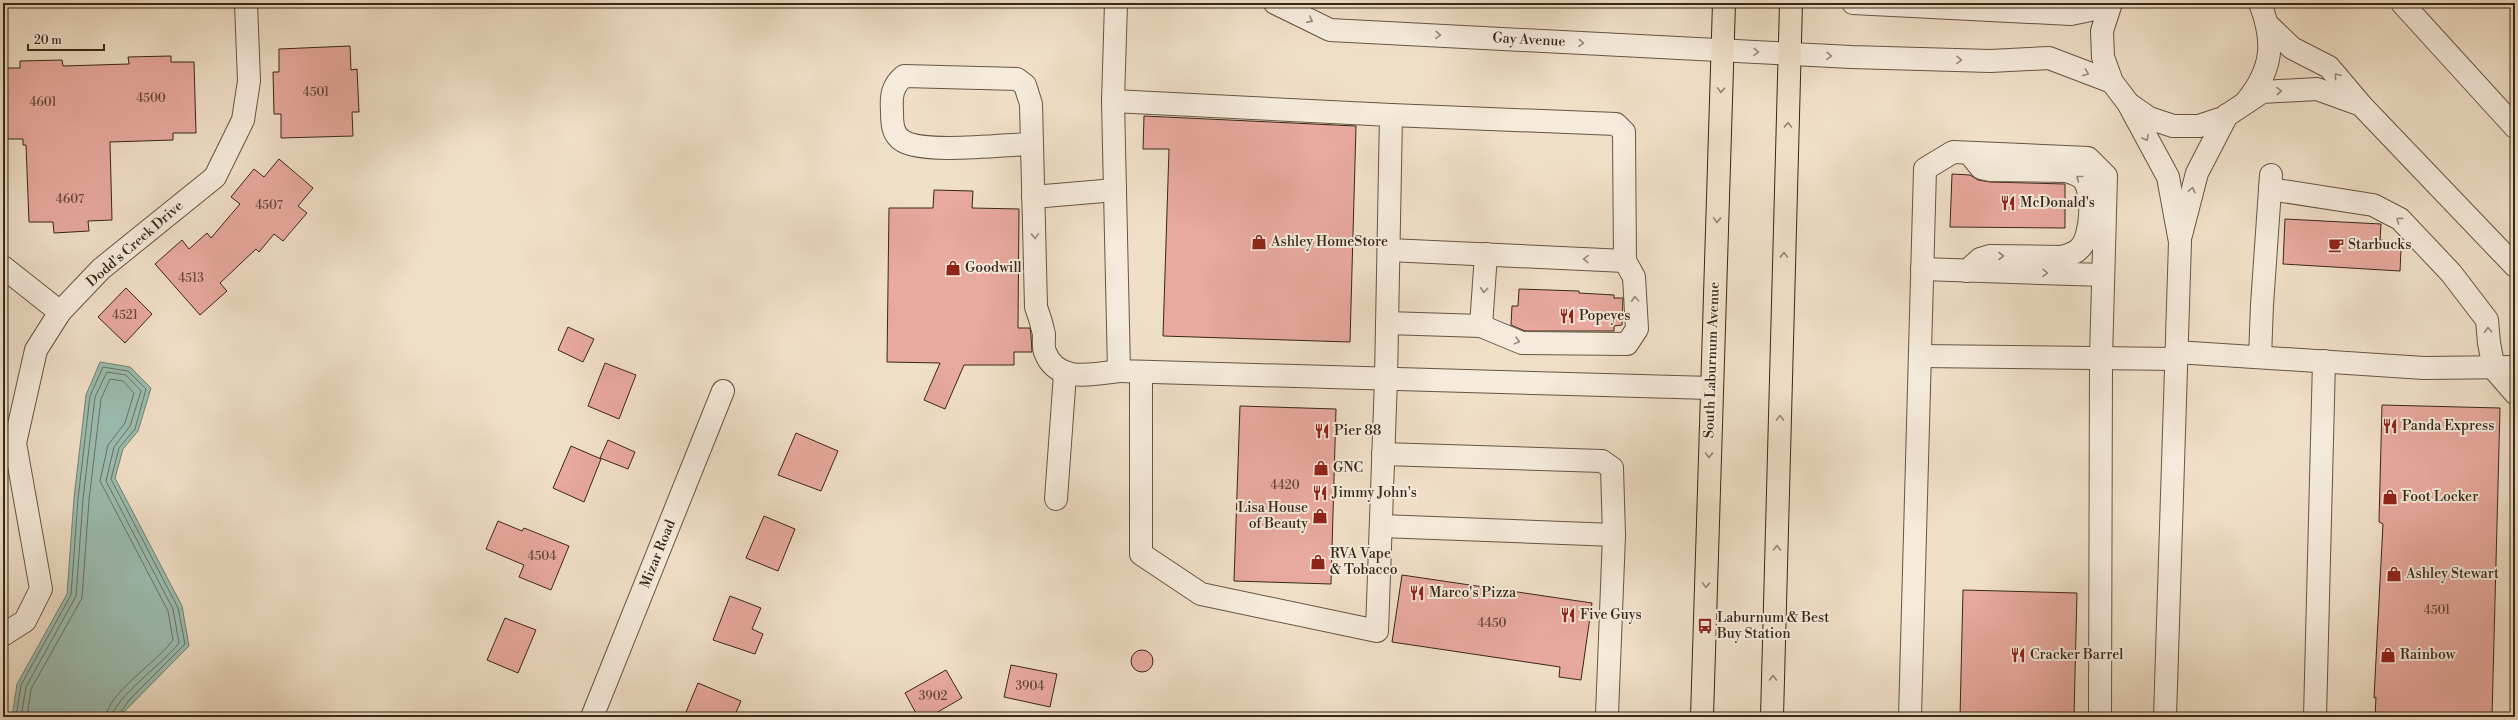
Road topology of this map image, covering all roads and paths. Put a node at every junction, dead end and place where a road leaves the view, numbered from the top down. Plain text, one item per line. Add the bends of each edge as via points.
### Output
1 (246, 3) edge
2 (1116, 3) edge
3 (1275, 3) edge
4 (1724, 3) edge
5 (1791, 3) edge
6 (1853, 3) edge
7 (2260, 3) edge
8 (2402, 3) edge
9 (2110, 4) edge
10 (2268, 25) junction
11 (1722, 51) junction
12 (1790, 54) junction
13 (2112, 82) junction
14 (1114, 101) junction
15 (2128, 103) junction
16 (2362, 106) junction
17 (2236, 109) junction
18 (1391, 115) junction
19 (2515, 127) edge
20 (1030, 144) junction
21 (1969, 153) junction
22 (1115, 190) junction
23 (1033, 197) junction
24 (2180, 242) junction
25 (1389, 250) junction
26 (1486, 254) junction
27 (1625, 261) junction
28 (2515, 266) edge
29 (3, 267) edge
30 (1922, 269) junction
31 (1967, 271) junction
32 (2103, 275) junction
33 (60, 312) junction
34 (1387, 323) junction
35 (1481, 326) junction
36 (2176, 355) junction
37 (1920, 356) junction
38 (2260, 357) junction
39 (2101, 358) junction
40 (2324, 361) junction
41 (2505, 368) edge
42 (1059, 370) junction
43 (1119, 371) junction
44 (1141, 372) junction
45 (1386, 379) junction
46 (1711, 388) junction
47 (724, 392) dead end
48 (2515, 393) edge
49 (1383, 454) junction
50 (1056, 499) dead end
51 (1381, 526) junction
52 (1614, 534) junction
53 (3, 635) edge
54 (1607, 715) dead end
55 (592, 717) edge
56 (1702, 717) edge
57 (1772, 717) edge
58 (1910, 717) edge
59 (2100, 717) edge
60 (2165, 717) edge
61 (2315, 717) edge

1 - 33 street, Dodd's Creek Drive via 249,81 243,120 214,177 101,269
2 - 14 street
3 -> 11 street, Gay Avenue via 1330,30
4 - 11 main road, South Laburnum Avenue
5 - 12 main road
6 - 9 street via 2071,14
7 - 10 street
8 - 19 street
9 - 13 street via 2102,31 2103,57
16 -> 10 street via 2329,67 2292,48
10 - 17 street via 2270,47 2266,68 2258,87
11 -> 12 street, Gay Avenue
11 -> 46 main road, South Laburnum Avenue
12 -> 13 street, Gay Avenue via 1990,61 2050,58
57 -> 12 main road
13 - 15 street
14 - 18 street
14 - 22 street
15 - 17 street via 2149,118 2173,126 2199,126
15 -> 24 street via 2168,177
17 -> 16 street via 2262,92 2317,89
16 - 28 street
24 -> 17 street via 2197,173
18 - 25 street
18 - 27 street via 1616,124 1624,132
20 - 20 street via 1030,104 1024,85 1017,79 904,76 896,82 891,95 893,128 902,140 919,147
20 - 23 street
21 - 30 street via 1953,152 1925,169
31 -> 21 street via 1980,259 1990,256 2070,255 2086,240 2090,214 2087,186 2076,174 2067,171 1990,170 1981,168
21 - 32 street via 2088,158 2106,176
22 - 23 street
22 - 43 street
23 -> 42 street via 1036,307 1044,332 1045,352
24 - 36 street
25 - 26 street
25 - 34 street
27 -> 26 street
26 -> 35 street
35 -> 27 street via 1522,343 1627,344 1637,329 1634,277
29 - 33 street
30 - 31 street
30 - 37 street
31 -> 32 street
32 - 39 street
33 - 53 street, Dodd's Creek Drive via 36,350 15,443 41,589 25,621
34 - 35 street
34 - 45 street
36 - 38 street
36 - 39 street
36 - 60 street
37 - 39 street
37 - 58 street
38 - 40 street
41 -> 38 street via 2489,343 2488,320 2451,273 2400,219 2373,204 2270,182
39 - 59 street
40 - 41 street via 2424,368
40 - 61 street
41 - 48 street
42 - 43 street via 1078,375
42 - 50 street
43 - 44 street
44 - 45 street
44 - 51 street via 1141,554 1201,594 1377,631
45 - 46 street
45 - 49 street
46 -> 56 main road, South Laburnum Avenue
47 - 55 street, Mizar Road
49 - 51 street
49 - 52 street via 1602,461 1612,468
51 - 52 street
52 - 54 street

